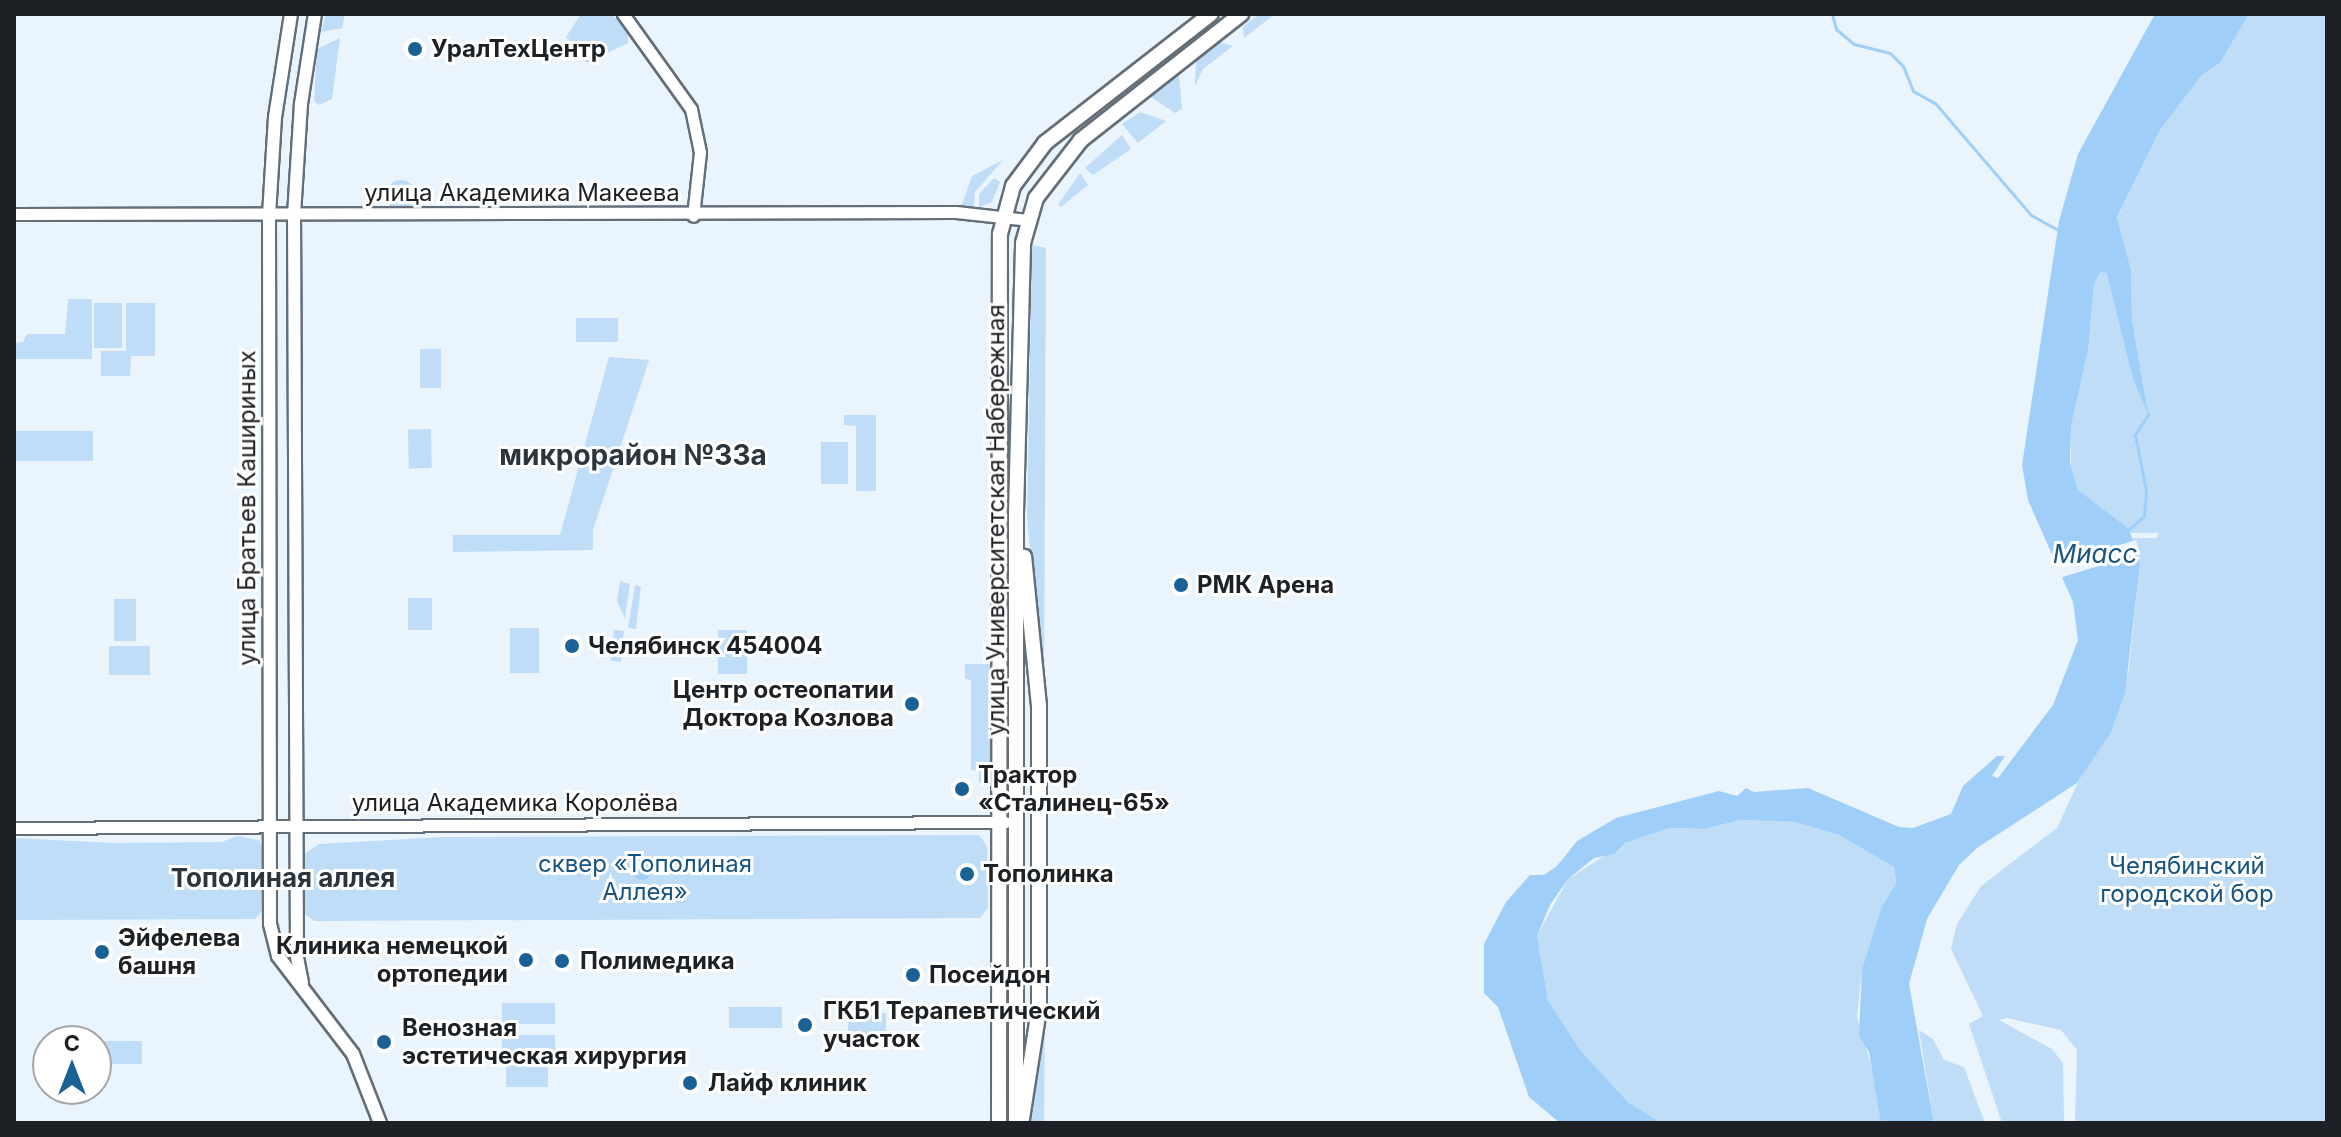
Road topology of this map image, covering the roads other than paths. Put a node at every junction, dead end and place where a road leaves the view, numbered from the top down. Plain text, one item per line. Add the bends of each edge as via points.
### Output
1 (291, 14) edge
2 (315, 14) edge
3 (623, 14) edge
4 (1211, 14) edge
5 (1241, 14) edge
6 (14, 214) edge
7 (269, 215) junction
8 (294, 215) junction
9 (1004, 215) junction
10 (693, 216) junction
11 (1028, 220) junction
12 (1016, 513) junction
13 (998, 822) junction
14 (1016, 822) junction
15 (297, 826) junction
16 (270, 827) junction
17 (14, 828) edge
18 (305, 994) junction
19 (380, 1123) edge
20 (999, 1123) edge
21 (1019, 1123) edge

1 - 7 main road, улица Братьев Кашириных via 275,117
2 - 8 main road, улица Братьев Кашириных via 301,104
3 - 10 street via 691,109 700,152
4 - 9 main road, улица Университетская Набережная via 1054,135 1013,186
5 - 11 main road, улица Университетская Набережная via 1081,140 1043,187
6 - 7 street, улица Академика Макеева
7 - 8 street, улица Академика Макеева
7 - 16 main road, улица Братьев Кашириных
8 - 10 street, улица Академика Макеева
8 - 15 main road, улица Братьев Кашириных
9 - 10 street, улица Академика Макеева
9 - 11 street, улица Академика Макеева
9 - 13 main road, улица Университетская Набережная via 999,274
11 - 12 main road, улица Университетская Набережная via 1020,279
12 - 14 main road, улица Университетская Набережная
12 - 21 main road via 1039,706 1039,1009
13 - 14 street, улица Академика Королёва
13 - 15 street, улица Академика Королёва
13 - 20 main road, улица Университетская Набережная
14 - 21 main road, улица Университетская Набережная
15 - 16 street, улица Академика Королёва
15 - 18 main road, улица Братьев Кашириных via 297,957
16 - 17 street, улица Академика Королёва
16 - 18 main road, улица Братьев Кашириных via 272,938
18 - 19 main road, улица Братьев Кашириных via 353,1054

